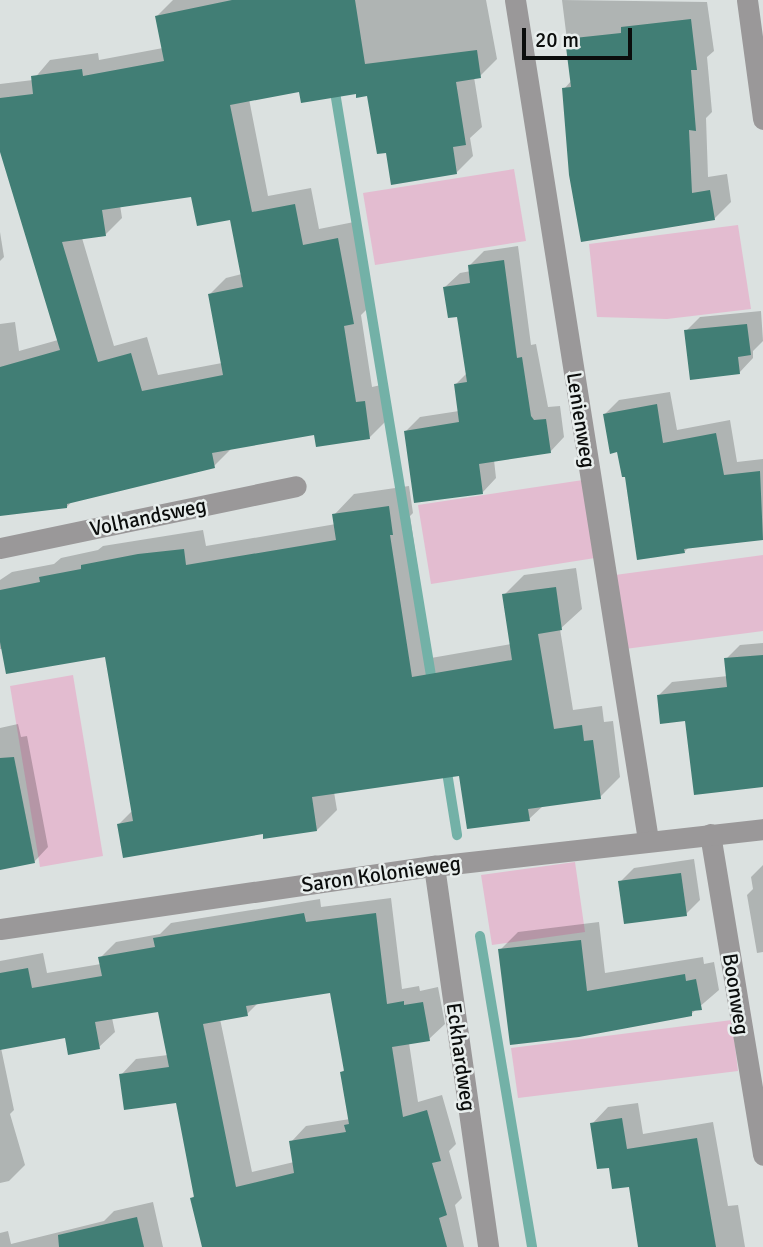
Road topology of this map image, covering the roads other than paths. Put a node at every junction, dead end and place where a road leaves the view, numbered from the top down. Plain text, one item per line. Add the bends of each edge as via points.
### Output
1 (515, 0) edge
2 (747, 0) edge
3 (763, 119) edge
4 (296, 486) dead end
5 (0, 548) edge
6 (763, 829) edge
7 (710, 834) junction
8 (648, 840) junction
9 (435, 866) junction
10 (0, 929) edge
11 (763, 1155) edge
12 (488, 1247) edge

1 - 8 street, Lenienweg
2 - 3 street
4 - 5 street, Volhandsweg
6 - 7 street, Saron Kolonieweg
7 - 8 street, Saron Kolonieweg
7 - 11 street, Boonweg
8 - 9 street, Saron Kolonieweg
9 - 10 street, Saron Kolonieweg
9 - 12 street, Eckhardweg

